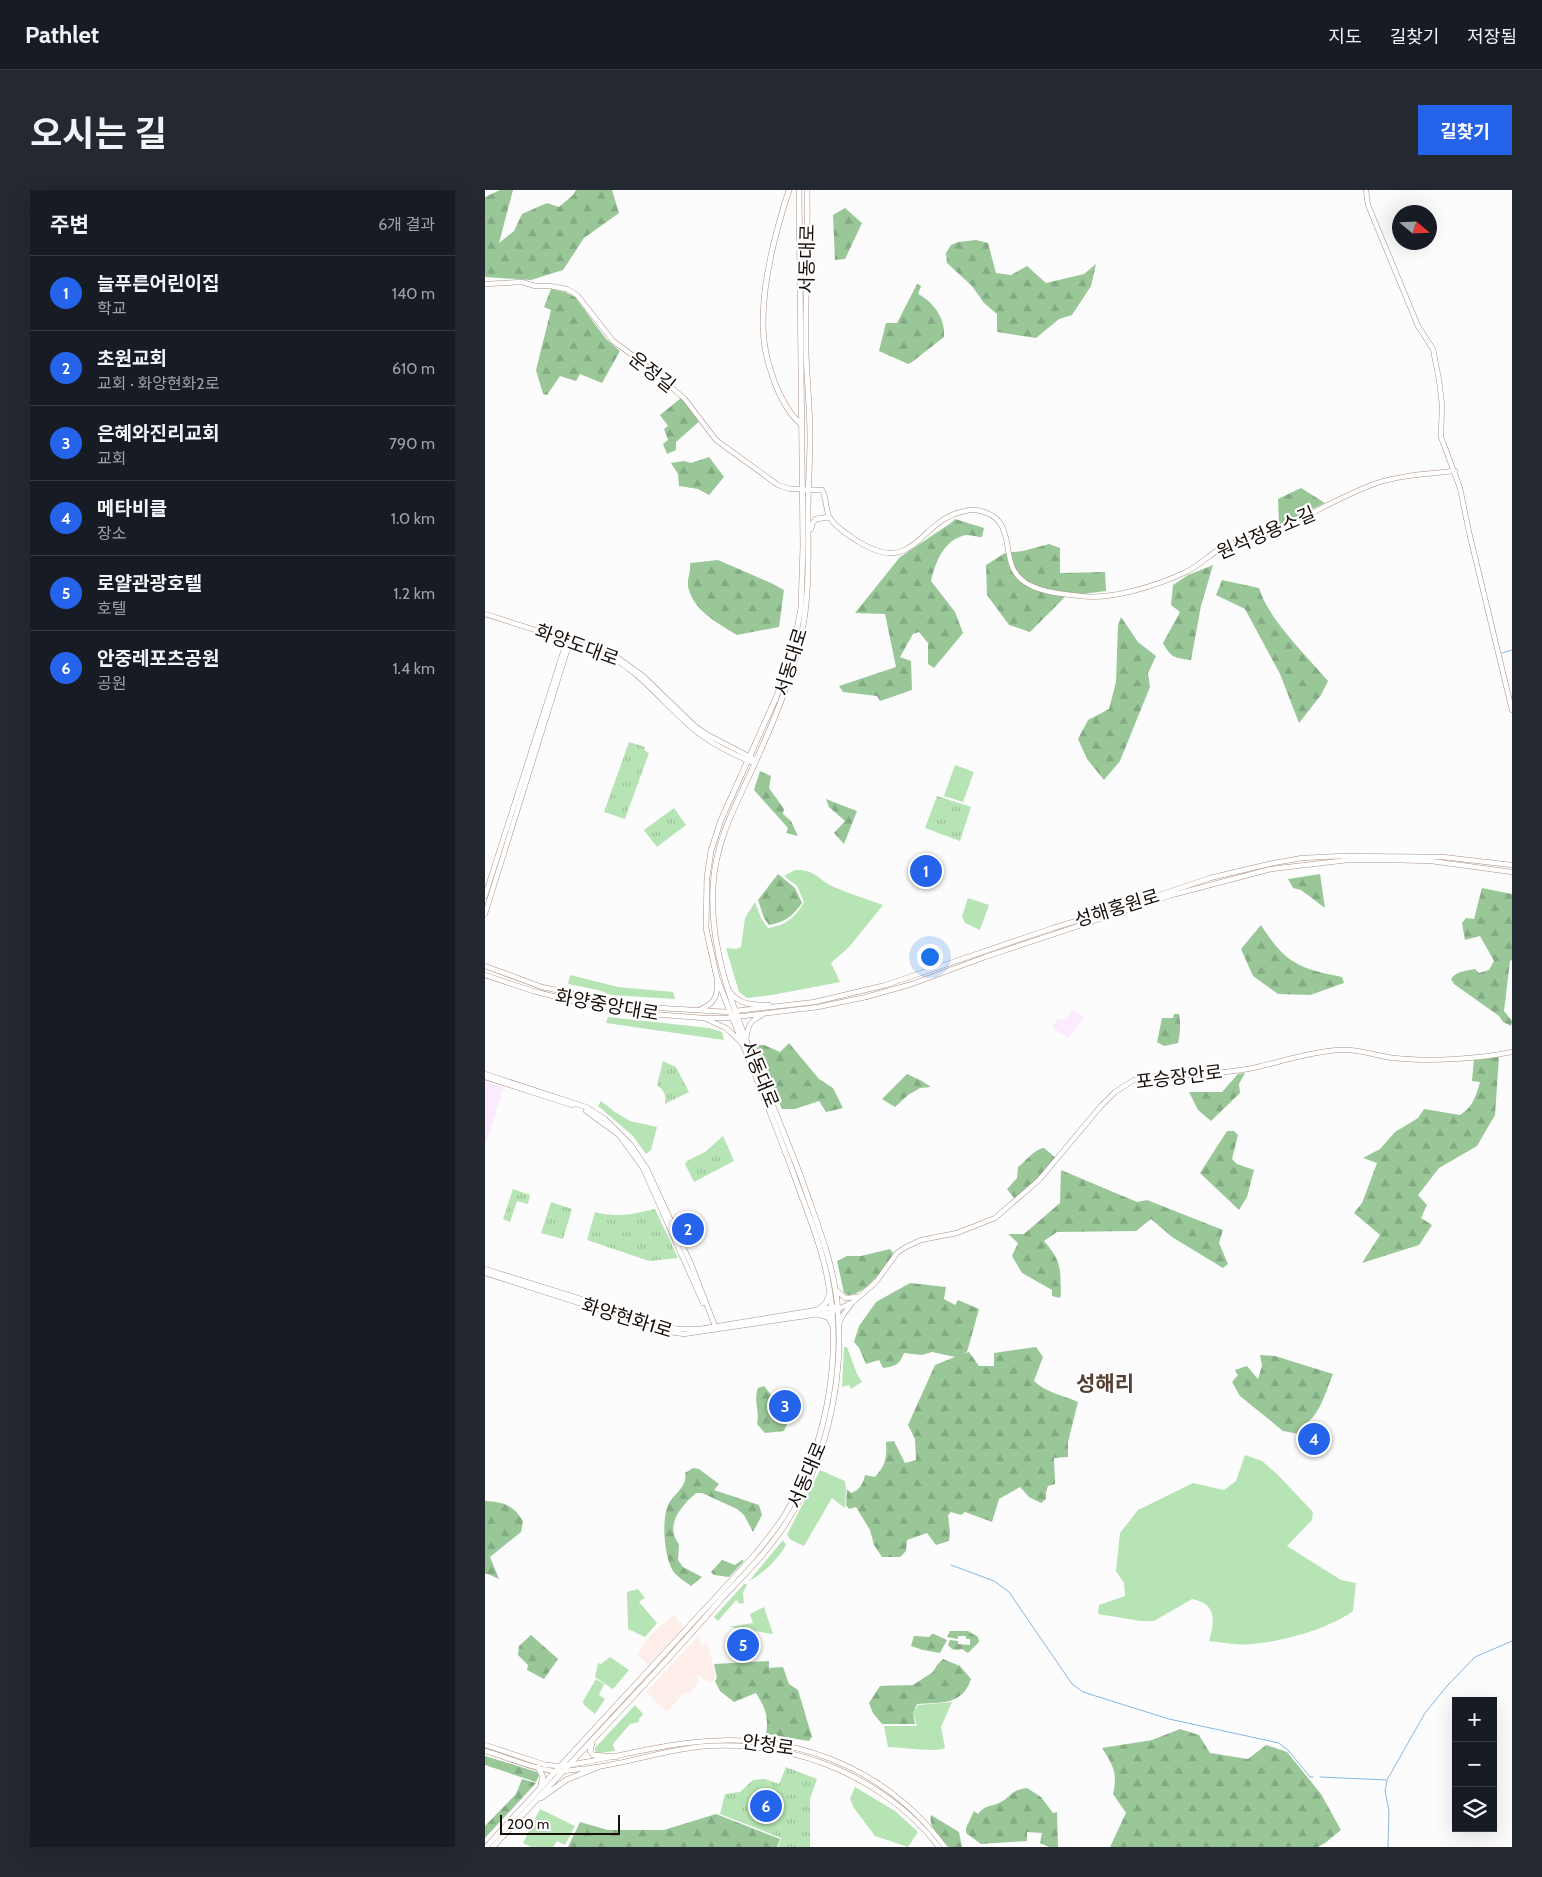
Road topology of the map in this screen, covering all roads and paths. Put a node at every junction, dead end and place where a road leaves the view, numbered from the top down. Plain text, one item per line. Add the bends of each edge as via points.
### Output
1 (789, 190) edge
2 (799, 190) edge
3 (807, 190) edge
4 (1366, 190) edge
5 (485, 284) edge
6 (801, 424) junction
7 (1455, 471) junction
8 (806, 488) junction
9 (829, 517) junction
10 (809, 534) junction
11 (485, 615) edge
12 (568, 642) junction
13 (1512, 710) edge
14 (749, 759) junction
15 (755, 762) junction
16 (1512, 865) edge
17 (1512, 872) edge
18 (485, 896) edge
19 (485, 914) edge
20 (485, 966) edge
21 (485, 974) edge
22 (717, 978) junction
23 (726, 986) junction
24 (787, 1006) junction
25 (698, 1010) junction
26 (766, 1013) junction
27 (733, 1014) junction
28 (704, 1018) junction
29 (744, 1042) junction
30 (1512, 1052) edge
31 (485, 1076) edge
32 (485, 1269) edge
33 (485, 1273) edge
34 (833, 1291) junction
35 (859, 1297) junction
36 (853, 1302) junction
37 (838, 1307) junction
38 (832, 1310) junction
39 (817, 1312) junction
40 (836, 1326) junction
41 (714, 1328) junction
42 (594, 1739) junction
43 (485, 1745) edge
44 (485, 1751) edge
45 (616, 1757) junction
46 (567, 1766) junction
47 (538, 1767) junction
48 (598, 1767) junction
49 (561, 1768) junction
50 (555, 1771) junction
51 (539, 1788) junction
52 (534, 1802) junction
53 (486, 1847) edge
54 (493, 1847) edge
55 (939, 1847) edge
56 (945, 1847) edge

1 - 6 main road, 서동대로 via 765,291 765,351 781,397
2 - 6 main road, 서동대로
3 - 8 main road, 서동대로 via 806,357 811,435
4 - 7 street via 1368,205 1417,326 1433,349 1442,405 1441,438
5 - 8 street, 운정길 via 522,282 567,289 577,295 613,342 684,398 716,440 778,485 790,489
6 - 8 main road, 서동대로
7 - 9 street, 원석정용소길 via 1395,478 1375,484 1270,533 1225,546 1186,572 1108,596 1081,596 1046,590 1022,580 1009,560 1006,535 1000,523 986,513 971,510 955,514 910,548 891,553 861,543
7 - 13 street
8 - 9 street via 822,490
8 - 10 main road, 서동대로
8 - 14 main road, 서동대로 via 797,630 782,682
9 - 10 main road via 816,519
10 - 15 main road, 서동대로 via 806,602 799,642 788,680
11 - 12 street, 화양도대로
12 - 14 street, 화양도대로 via 613,658 706,734
12 - 18 street
12 - 19 street
14 - 15 street, 화양도대로
14 - 22 main road, 서동대로 via 716,833 708,864 706,928
15 - 23 main road, 서동대로 via 724,830 714,870 712,914
16 - 24 street, 성해홍원로 via 1443,857 1344,856 1269,864 1210,878 895,983
17 - 26 street, 성해홍원로 via 1431,861 1391,860 1348,860 1271,869 1172,895 912,984 843,1002
20 - 25 street, 화양중앙대로 via 561,992 660,1008
21 - 28 street, 화양중앙대로 via 580,1003
22 - 25 street via 715,1000
22 - 27 main road, 서동대로
23 - 24 street via 743,1004
23 - 27 main road, 서동대로
24 - 27 street, 성해홍원로
25 - 27 street, 화양중앙대로
26 - 27 street, 성해홍원로
26 - 29 street via 751,1021
27 - 28 street, 화양중앙대로
27 - 29 main road, 서동대로
28 - 29 street
29 - 34 main road, 서동대로 via 816,1232
30 - 35 street, 포승장안로 via 1448,1060 1418,1060 1338,1050 1227,1072 1134,1080 1124,1084 1101,1106 1039,1180 995,1218 957,1233 909,1245 897,1253 880,1278
31 - 41 street via 586,1107 605,1119 631,1145 647,1169 691,1264
32 - 41 street, 화양현화1로 via 677,1329
33 - 41 street, 화양현화1로 via 671,1332 684,1334
34 - 35 street via 845,1298
34 - 37 main road, 서동대로
34 - 38 main road, 서동대로
34 - 39 main road
35 - 36 street
35 - 37 street
36 - 37 street
36 - 40 street
37 - 38 street, 화양현화1로
37 - 40 main road, 서동대로
38 - 39 street, 화양현화1로
38 - 40 main road, 서동대로
39 - 40 main road
39 - 41 street, 화양현화1로
40 - 42 main road, 서동대로 via 839,1347 835,1394 808,1482 788,1520 737,1583
40 - 49 main road, 서동대로 via 823,1422 806,1472 775,1530
42 - 45 main road via 592,1754
42 - 46 main road, 서동대로
43 - 49 street, 안청로
44 - 47 street
45 - 46 street, 안청로
45 - 56 street, 안청로 via 698,1741 756,1740 789,1746 865,1775 912,1811
46 - 49 main road, 서동대로
47 - 50 street
47 - 51 main road via 543,1777
48 - 49 street, 안청로
48 - 52 main road via 566,1780
48 - 55 street, 안청로 via 700,1747 738,1746 785,1752 870,1785 909,1814
49 - 50 main road, 서동대로
49 - 52 main road, 서동대로
50 - 51 main road, 서동대로
51 - 53 main road, 서동대로
52 - 54 main road, 서동대로

